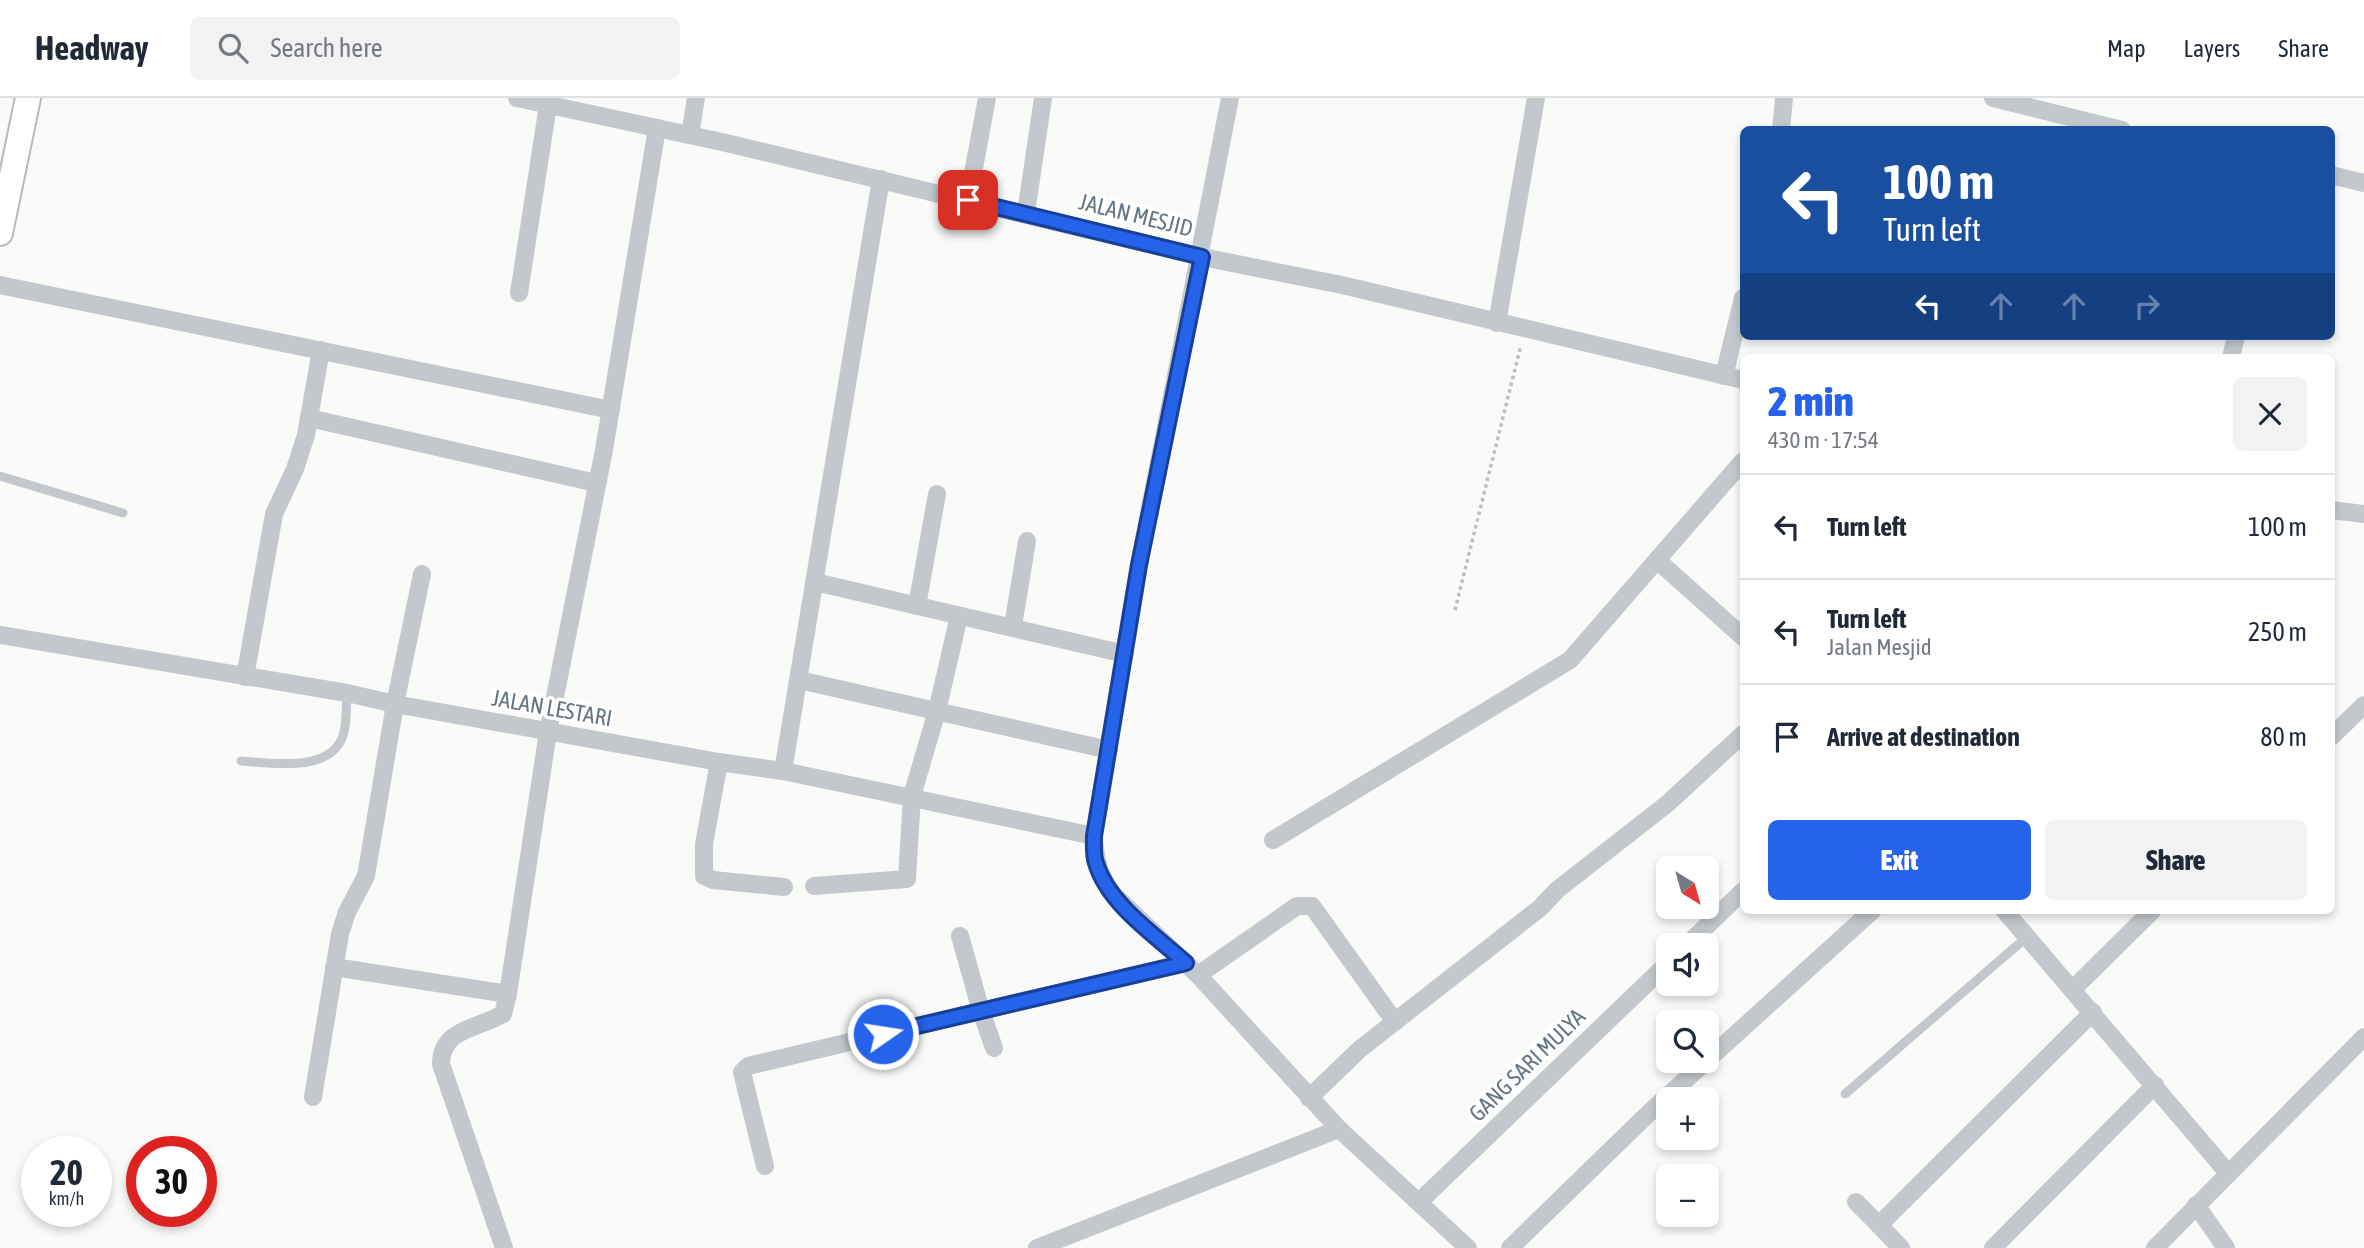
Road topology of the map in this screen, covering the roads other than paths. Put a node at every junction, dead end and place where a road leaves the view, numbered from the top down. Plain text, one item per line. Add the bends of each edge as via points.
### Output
1 (28, 98) edge
2 (517, 98) edge
3 (696, 98) edge
4 (987, 98) edge
5 (1043, 98) edge
6 (1230, 98) edge
7 (1536, 98) edge
8 (1784, 98) edge
9 (1993, 98) edge
10 (548, 105) junction
11 (1781, 126) edge
12 (2106, 126) edge
13 (657, 128) junction
14 (690, 135) junction
15 (2335, 176) edge
16 (881, 179) junction
17 (2364, 183) edge
18 (968, 200) junction
19 (3, 206) edge
20 (1026, 213) junction
21 (0, 233) edge
22 (1202, 257) junction
23 (0, 285) edge
24 (519, 293) dead end
25 (1740, 310) edge
26 (1497, 323) junction
27 (321, 350) junction
28 (1724, 376) junction
29 (1740, 379) edge
30 (611, 410) junction
31 (309, 418) junction
32 (1740, 464) edge
33 (0, 476) edge
34 (596, 483) junction
35 (937, 494) dead end
36 (2335, 510) edge
37 (123, 513) dead end
38 (2364, 514) edge
39 (1027, 541) dead end
40 (1657, 561) junction
41 (422, 574) dead end
42 (815, 582) junction
43 (917, 606) junction
44 (959, 616) junction
45 (1013, 626) junction
46 (1740, 634) edge
47 (0, 635) edge
48 (1125, 654) junction
49 (245, 677) junction
50 (799, 680) junction
51 (347, 693) junction
52 (395, 704) junction
53 (2364, 705) edge
54 (937, 711) junction
55 (548, 733) junction
56 (2335, 733) edge
57 (1740, 737) edge
58 (1109, 750) junction
59 (240, 761) dead end
60 (719, 762) junction
61 (783, 771) junction
62 (912, 796) junction
63 (1094, 836) junction
64 (1273, 840) dead end
65 (814, 886) dead end
66 (784, 887) dead end
67 (1740, 894) edge
68 (1869, 914) edge
69 (2008, 914) edge
70 (2148, 914) edge
71 (1699, 933) edge
72 (960, 936) dead end
73 (2028, 936) junction
74 (334, 967) junction
75 (1192, 969) junction
76 (1656, 975) edge
77 (2073, 989) junction
78 (508, 994) junction
79 (981, 1011) junction
80 (2093, 1012) junction
81 (1395, 1022) junction
82 (2361, 1046) edge
83 (994, 1048) dead end
84 (2155, 1085) junction
85 (1845, 1094) dead end
86 (313, 1097) dead end
87 (1309, 1098) junction
88 (1339, 1129) junction
89 (765, 1166) dead end
90 (2228, 1173) junction
91 (1419, 1202) junction
92 (1856, 1202) dead end
93 (2196, 1205) junction
94 (1879, 1225) junction
95 (504, 1248) edge
96 (1037, 1248) edge
97 (1468, 1248) edge
98 (1510, 1248) edge
99 (1901, 1248) edge
100 (1993, 1248) edge
101 (2155, 1248) edge
102 (2226, 1248) edge

1 - 19 main road
2 - 10 street, JALAN MESJID
3 - 14 street
4 - 18 street
5 - 20 street
6 - 22 street
7 - 26 street
8 - 11 street
9 - 12 street
10 - 13 street, JALAN MESJID
10 - 24 street
13 - 14 street, JALAN MESJID
13 - 30 street
14 - 16 street, JALAN MESJID
15 - 17 street
16 - 18 street, JALAN MESJID
16 - 42 street
18 - 20 street, JALAN MESJID
19 - 21 main road
20 - 22 street, JALAN MESJID
22 - 26 street, JALAN MESJID
22 - 48 street
23 - 27 street
25 - 28 street
26 - 28 street, JALAN MESJID
27 - 30 street
27 - 31 street
28 - 29 street, JALAN MESJID
30 - 34 street
31 - 34 street
31 - 49 street via 295,469 274,514
32 - 40 street
33 - 37 lane
34 - 55 street
35 - 43 street
36 - 38 street
39 - 45 street
40 - 46 street
40 - 64 street via 1570,660
41 - 52 street
42 - 43 street
42 - 50 street
43 - 44 street
44 - 45 street
44 - 54 street
45 - 48 street
47 - 49 street, JALAN LESTARI
48 - 58 street
49 - 51 street, JALAN LESTARI
50 - 54 street
50 - 61 street
51 - 52 street, JALAN LESTARI
51 - 59 lane via 344,733 335,750 292,764
52 - 55 street, JALAN LESTARI
52 - 74 street via 366,876 347,912
53 - 56 street
54 - 58 street
54 - 62 street
55 - 60 street, JALAN LESTARI
55 - 78 street
57 - 81 street via 1620,844
58 - 63 street
60 - 61 street, JALAN LESTARI
60 - 66 street via 704,844 704,876
61 - 62 street, JALAN LESTARI
62 - 63 street, JALAN LESTARI
62 - 65 street via 914,879
63 - 75 street via 1095,861 1102,879 1136,918
67 - 71 street
68 - 98 street via 1651,1111
69 - 73 street
70 - 77 street
72 - 79 street
73 - 77 street
73 - 85 lane
74 - 78 street
74 - 86 street
75 - 79 street
75 - 81 street via 1297,906 1312,906
75 - 87 street
76 - 91 street, GANG SARI MULYA
77 - 80 street
78 - 95 street via 503,1014 448,1040 441,1049 441,1064
79 - 83 street
79 - 89 street via 748,1066 741,1077
80 - 84 street
80 - 94 street
81 - 87 street
82 - 90 street
84 - 90 street
84 - 100 street
87 - 88 street
88 - 91 street
88 - 96 street
90 - 93 street
91 - 97 street
92 - 94 street
93 - 101 street
93 - 102 street
94 - 99 street

